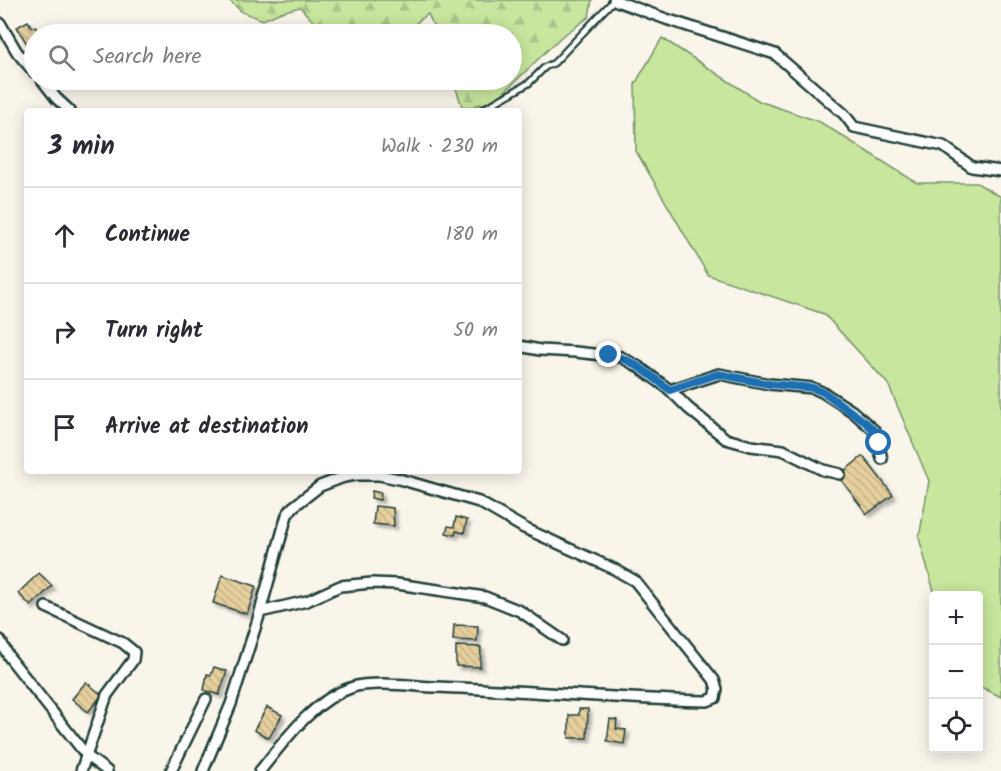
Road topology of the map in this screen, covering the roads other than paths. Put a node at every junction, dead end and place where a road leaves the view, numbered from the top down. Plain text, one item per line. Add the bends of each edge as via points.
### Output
1 (614, 0) edge
2 (0, 23) edge
3 (24, 60) edge
4 (522, 87) edge
5 (50, 90) edge
6 (517, 90) edge
7 (67, 108) edge
8 (485, 108) edge
9 (1001, 171) edge
10 (522, 347) edge
11 (670, 390) junction
12 (882, 459) dead end
13 (840, 474) dead end
14 (46, 607) dead end
15 (260, 612) junction
16 (0, 640) edge
17 (562, 640) dead end
18 (206, 699) dead end
19 (87, 756) junction
20 (81, 771) edge
21 (107, 771) edge
22 (171, 771) edge
23 (203, 771) edge
24 (260, 771) edge

1 - 4 lane via 554,63
1 - 9 street via 775,54 854,127 943,146 972,167
2 - 3 street
5 - 7 street
6 - 8 lane
10 - 11 street via 621,357
11 - 12 street via 718,374 813,388 852,411 875,431
11 - 13 street via 726,439 783,450
14 - 19 street via 123,643 134,652 133,660 107,695
15 - 17 street via 307,601 340,586 397,584 485,597 520,610
15 - 23 street via 231,704
15 - 24 street via 283,526 292,507 311,491 335,479 379,475 478,502 629,577 646,593 717,689 715,698 700,701 362,685 344,691 312,713
16 - 19 street
18 - 22 street
19 - 20 street
19 - 21 street

